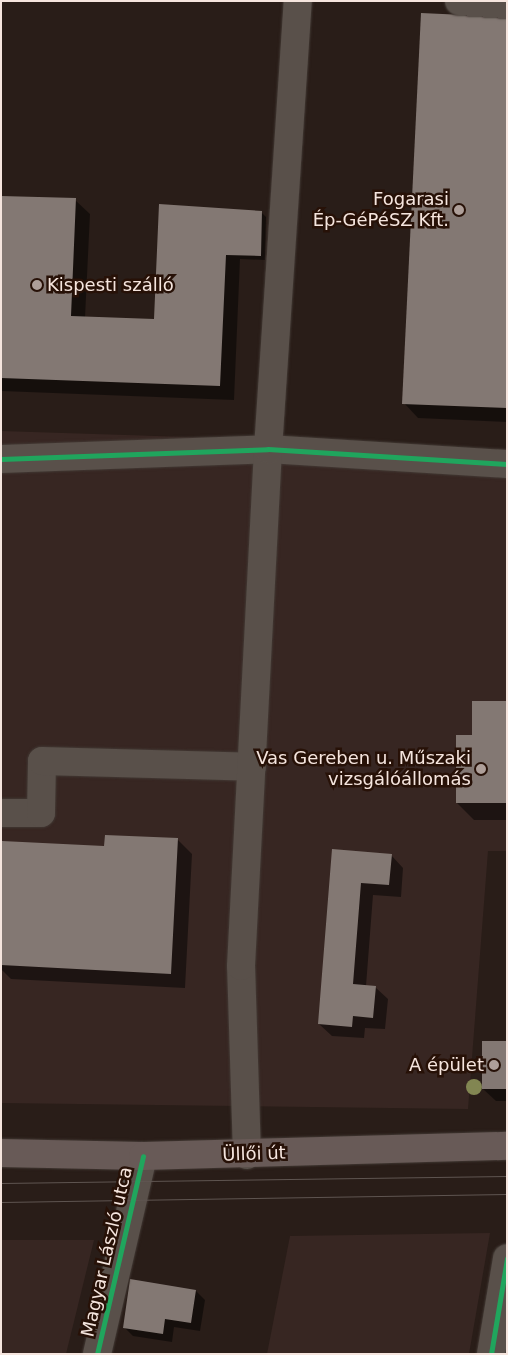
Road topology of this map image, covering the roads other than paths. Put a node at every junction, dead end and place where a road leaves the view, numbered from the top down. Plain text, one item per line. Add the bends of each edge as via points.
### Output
1 (298, 1) edge
2 (459, 1) edge
3 (507, 4) edge
4 (268, 449) junction
5 (1, 459) edge
6 (507, 464) edge
7 (252, 767) junction
8 (1, 813) edge
9 (507, 1146) edge
10 (1, 1153) edge
11 (248, 1155) junction
12 (143, 1156) junction
13 (507, 1258) edge
14 (97, 1354) edge
15 (491, 1354) edge

1 - 4 street
2 - 3 street
4 - 5 street
4 - 6 street
4 - 7 street
7 - 8 street via 42,761 41,814
7 - 11 street via 241,966
9 - 11 main road, Üllői út
10 - 12 main road, Üllői út
11 - 12 main road, Üllői út
12 - 14 street, Magyar László utca
13 - 15 street

